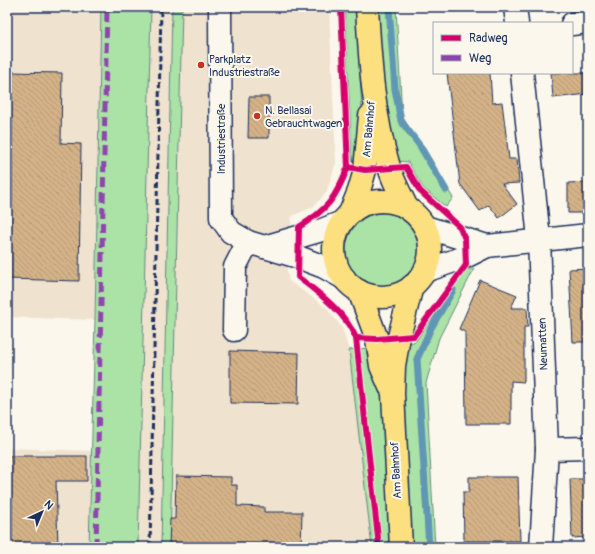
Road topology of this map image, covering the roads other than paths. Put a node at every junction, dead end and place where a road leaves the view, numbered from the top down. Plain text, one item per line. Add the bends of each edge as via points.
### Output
1 (220, 7) edge
2 (367, 7) edge
3 (515, 7) edge
4 (516, 22) edge
5 (588, 22) edge
6 (573, 24) edge
7 (522, 74) edge
8 (372, 91) junction
9 (407, 208) junction
10 (346, 218) junction
11 (425, 227) junction
12 (588, 235) edge
13 (539, 240) junction
14 (256, 244) junction
15 (488, 246) junction
16 (419, 278) junction
17 (351, 285) junction
18 (234, 330) dead end
19 (392, 394) junction
20 (588, 448) edge
21 (547, 449) junction
22 (401, 547) edge
23 (541, 547) edge

1 - 14 street, Industriestraße via 221,218 231,232
2 - 8 main road, Am Bahnhof
3 - 4 street
5 - 6 street
7 - 13 street, Neumatten
8 - 9 main road, Am Bahnhof via 389,168
8 - 10 main road, Am Bahnhof via 365,170 360,191
9 - 10 main road, Am Bahnhof via 390,202 376,201 363,205
9 - 11 main road, Am Bahnhof
10 - 14 street via 322,230
10 - 17 main road, Am Bahnhof via 336,234 334,252 338,269
11 - 15 street
11 - 16 main road, Am Bahnhof via 430,244 429,258
12 - 13 street
13 - 15 street
13 - 21 street, Neumatten
14 - 17 street, Industriestraße via 318,265
14 - 18 street via 235,268
15 - 16 street
16 - 17 main road via 399,294 382,297 368,295
16 - 19 main road, Am Bahnhof via 399,336
17 - 19 main road, Am Bahnhof via 376,339 381,366
19 - 22 main road, Am Bahnhof
20 - 21 street
21 - 23 street, Neumatten

